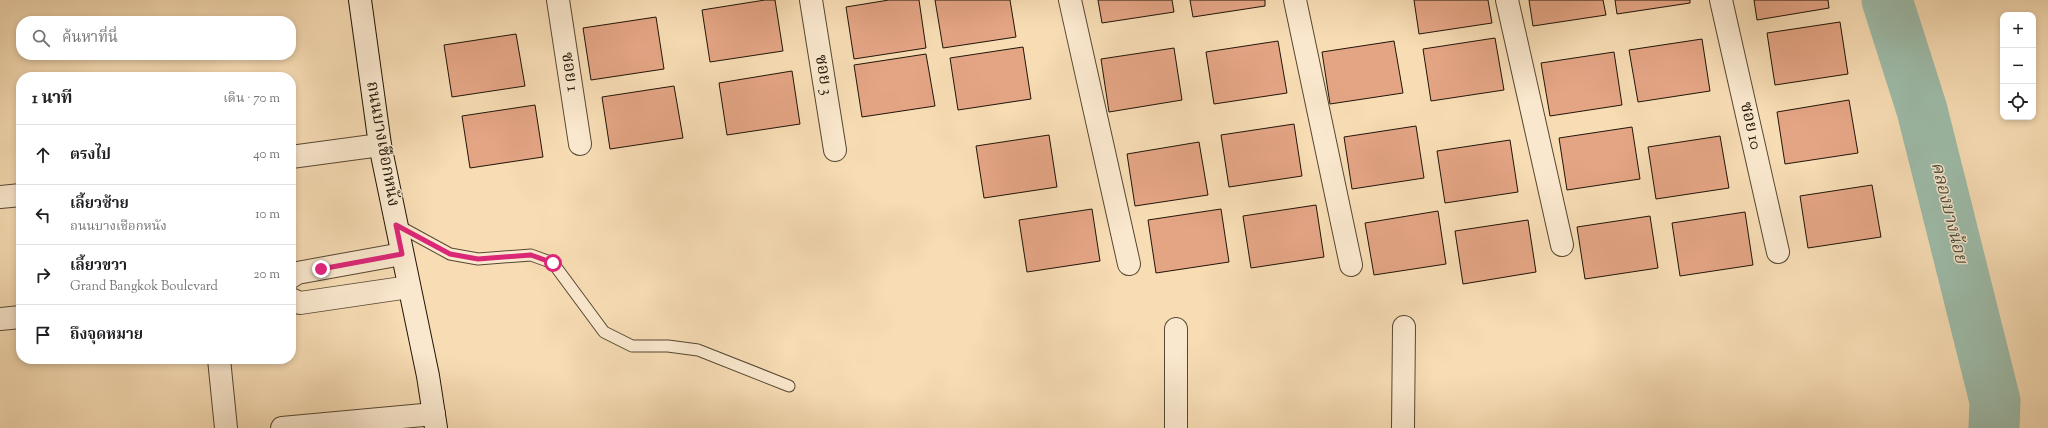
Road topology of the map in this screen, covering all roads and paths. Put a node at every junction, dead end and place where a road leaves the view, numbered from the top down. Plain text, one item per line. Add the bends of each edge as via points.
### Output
1 (360, 0) edge
2 (558, 0) edge
3 (811, 0) edge
4 (1070, 0) edge
5 (1296, 0) edge
6 (1507, 0) edge
7 (1721, 0) edge
8 (580, 144) dead end
9 (380, 145) junction
10 (835, 150) dead end
11 (296, 156) edge
12 (16, 195) edge
13 (0, 197) edge
14 (396, 225) junction
15 (1562, 245) dead end
16 (1778, 252) dead end
17 (402, 254) junction
18 (1129, 264) dead end
19 (1351, 265) dead end
20 (296, 274) edge
21 (409, 287) junction
22 (296, 301) edge
23 (16, 317) edge
24 (0, 319) edge
25 (1404, 327) dead end
26 (1176, 329) dead end
27 (220, 364) edge
28 (789, 386) dead end
29 (435, 421) edge
30 (226, 428) edge
31 (282, 428) edge
32 (1176, 428) edge
33 (1403, 428) edge

1 - 9 street, ถนนบางเชือกหนัง
2 - 8 street, ซอย 1
3 - 10 street, ซอย 3
4 - 18 street
5 - 19 street
6 - 15 street
7 - 16 street, ซอย 10
9 - 11 street
9 - 14 street, ถนนบางเชือกหนัง
12 - 13 street
14 - 17 street, ถนนบางเชือกหนัง
14 - 28 lane via 450,254 478,259 531,255 553,263 604,332 632,346 668,346 698,350
17 - 20 street
17 - 21 street, ถนนบางเชือกหนัง
21 - 22 street via 300,303
21 - 29 street, ถนนบางเชือกหนัง
23 - 24 street
25 - 33 street
26 - 32 street
27 - 30 street
29 - 31 street

